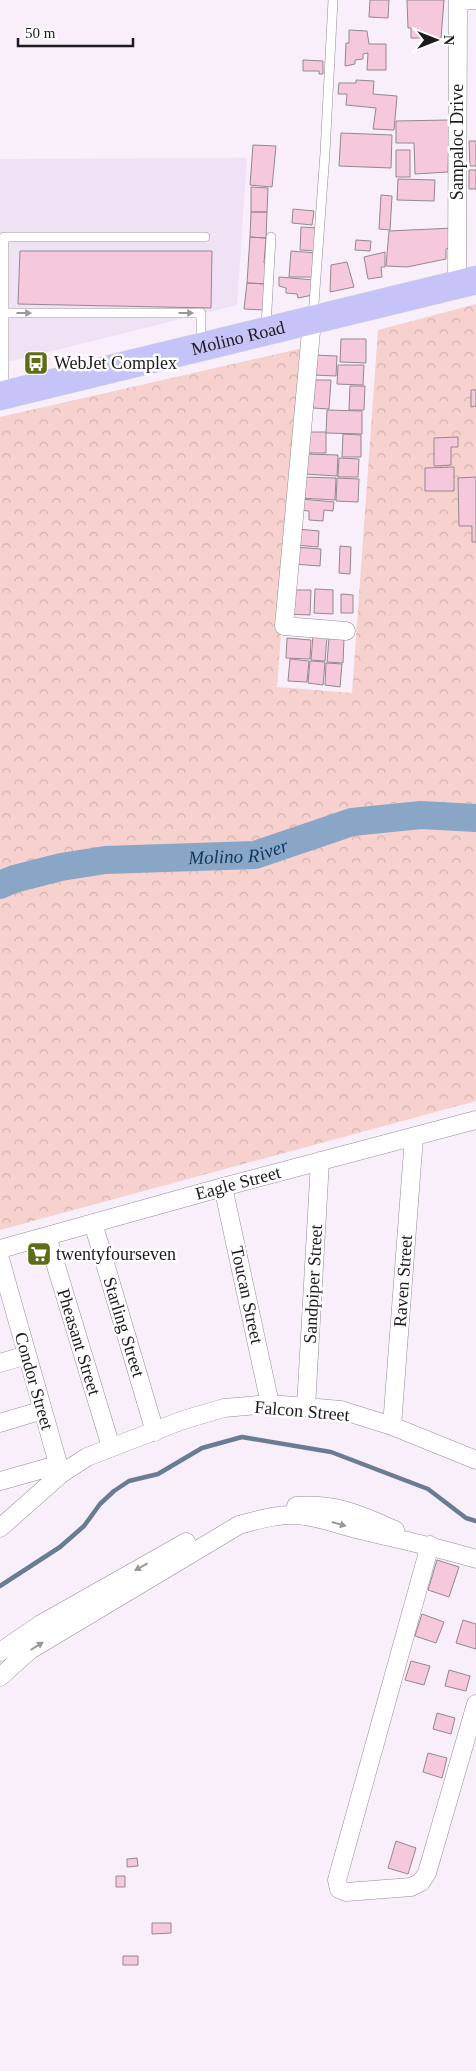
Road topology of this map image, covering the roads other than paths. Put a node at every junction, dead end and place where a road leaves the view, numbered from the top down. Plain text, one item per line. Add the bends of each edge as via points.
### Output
1 (333, 0) edge
2 (458, 0) edge
3 (476, 0) edge
4 (204, 236) dead end
5 (271, 237) dead end
6 (467, 282) edge
7 (4, 314) junction
8 (312, 321) junction
9 (266, 333) junction
10 (201, 348) junction
11 (2, 396) edge
12 (346, 631) dead end
13 (476, 1120) edge
14 (414, 1136) junction
15 (320, 1161) junction
16 (223, 1187) junction
17 (92, 1223) junction
18 (47, 1236) junction
19 (0, 1249) edge
20 (0, 1259) edge
21 (6, 1304) edge
22 (27, 1355) junction
23 (0, 1363) edge
24 (270, 1404) junction
25 (306, 1408) junction
26 (43, 1410) junction
27 (0, 1423) edge
28 (392, 1426) junction
29 (155, 1432) junction
30 (111, 1447) junction
31 (476, 1460) edge
32 (59, 1470) junction
33 (0, 1481) edge
34 (0, 1528) edge
35 (430, 1545) junction
36 (476, 1559) edge
37 (0, 1652) edge
38 (0, 1677) edge
39 (476, 1704) edge

1 - 8 lane
2 - 3 street
2 - 6 street, Sampaloc Drive
4 - 7 lane via 4,236
5 - 9 lane
6 - 8 main road, Molino Road
7 -> 10 lane via 201,314
7 - 11 lane
8 - 9 main road, Molino Road
8 - 12 street via 284,626
9 - 10 main road, Molino Road
10 - 11 main road, Molino Road
13 - 14 street, Eagle Street
14 - 15 street, Eagle Street
14 - 28 street, Raven Street
15 - 16 street, Eagle Street
15 - 25 street, Sandpiper Street
16 - 17 street, Eagle Street
16 - 24 street, Toucan Street
17 - 18 street, Eagle Street
17 - 29 street, Starling Street
18 - 19 street, Eagle Street
18 - 30 street, Pheasant Street
20 - 21 street, Condor Street
21 - 22 street, Condor Street
22 - 23 street
22 - 26 street, Condor Street
24 - 25 street, Falcon Street
24 - 29 street, Falcon Street via 224,1408
25 - 28 street, Falcon Street via 341,1410
26 - 27 street
26 - 32 street, Condor Street
28 - 31 street, Falcon Street
29 - 30 street, Falcon Street
30 - 32 street, Falcon Street
32 - 33 street
32 - 34 street
35 - 36 street
35 -> 37 street via 356,1512 312,1505 260,1508 232,1517 41,1624
38 -> 35 street via 30,1650 239,1525 295,1515
35 - 39 street via 337,1880 339,1889 346,1892 411,1887 428,1874

